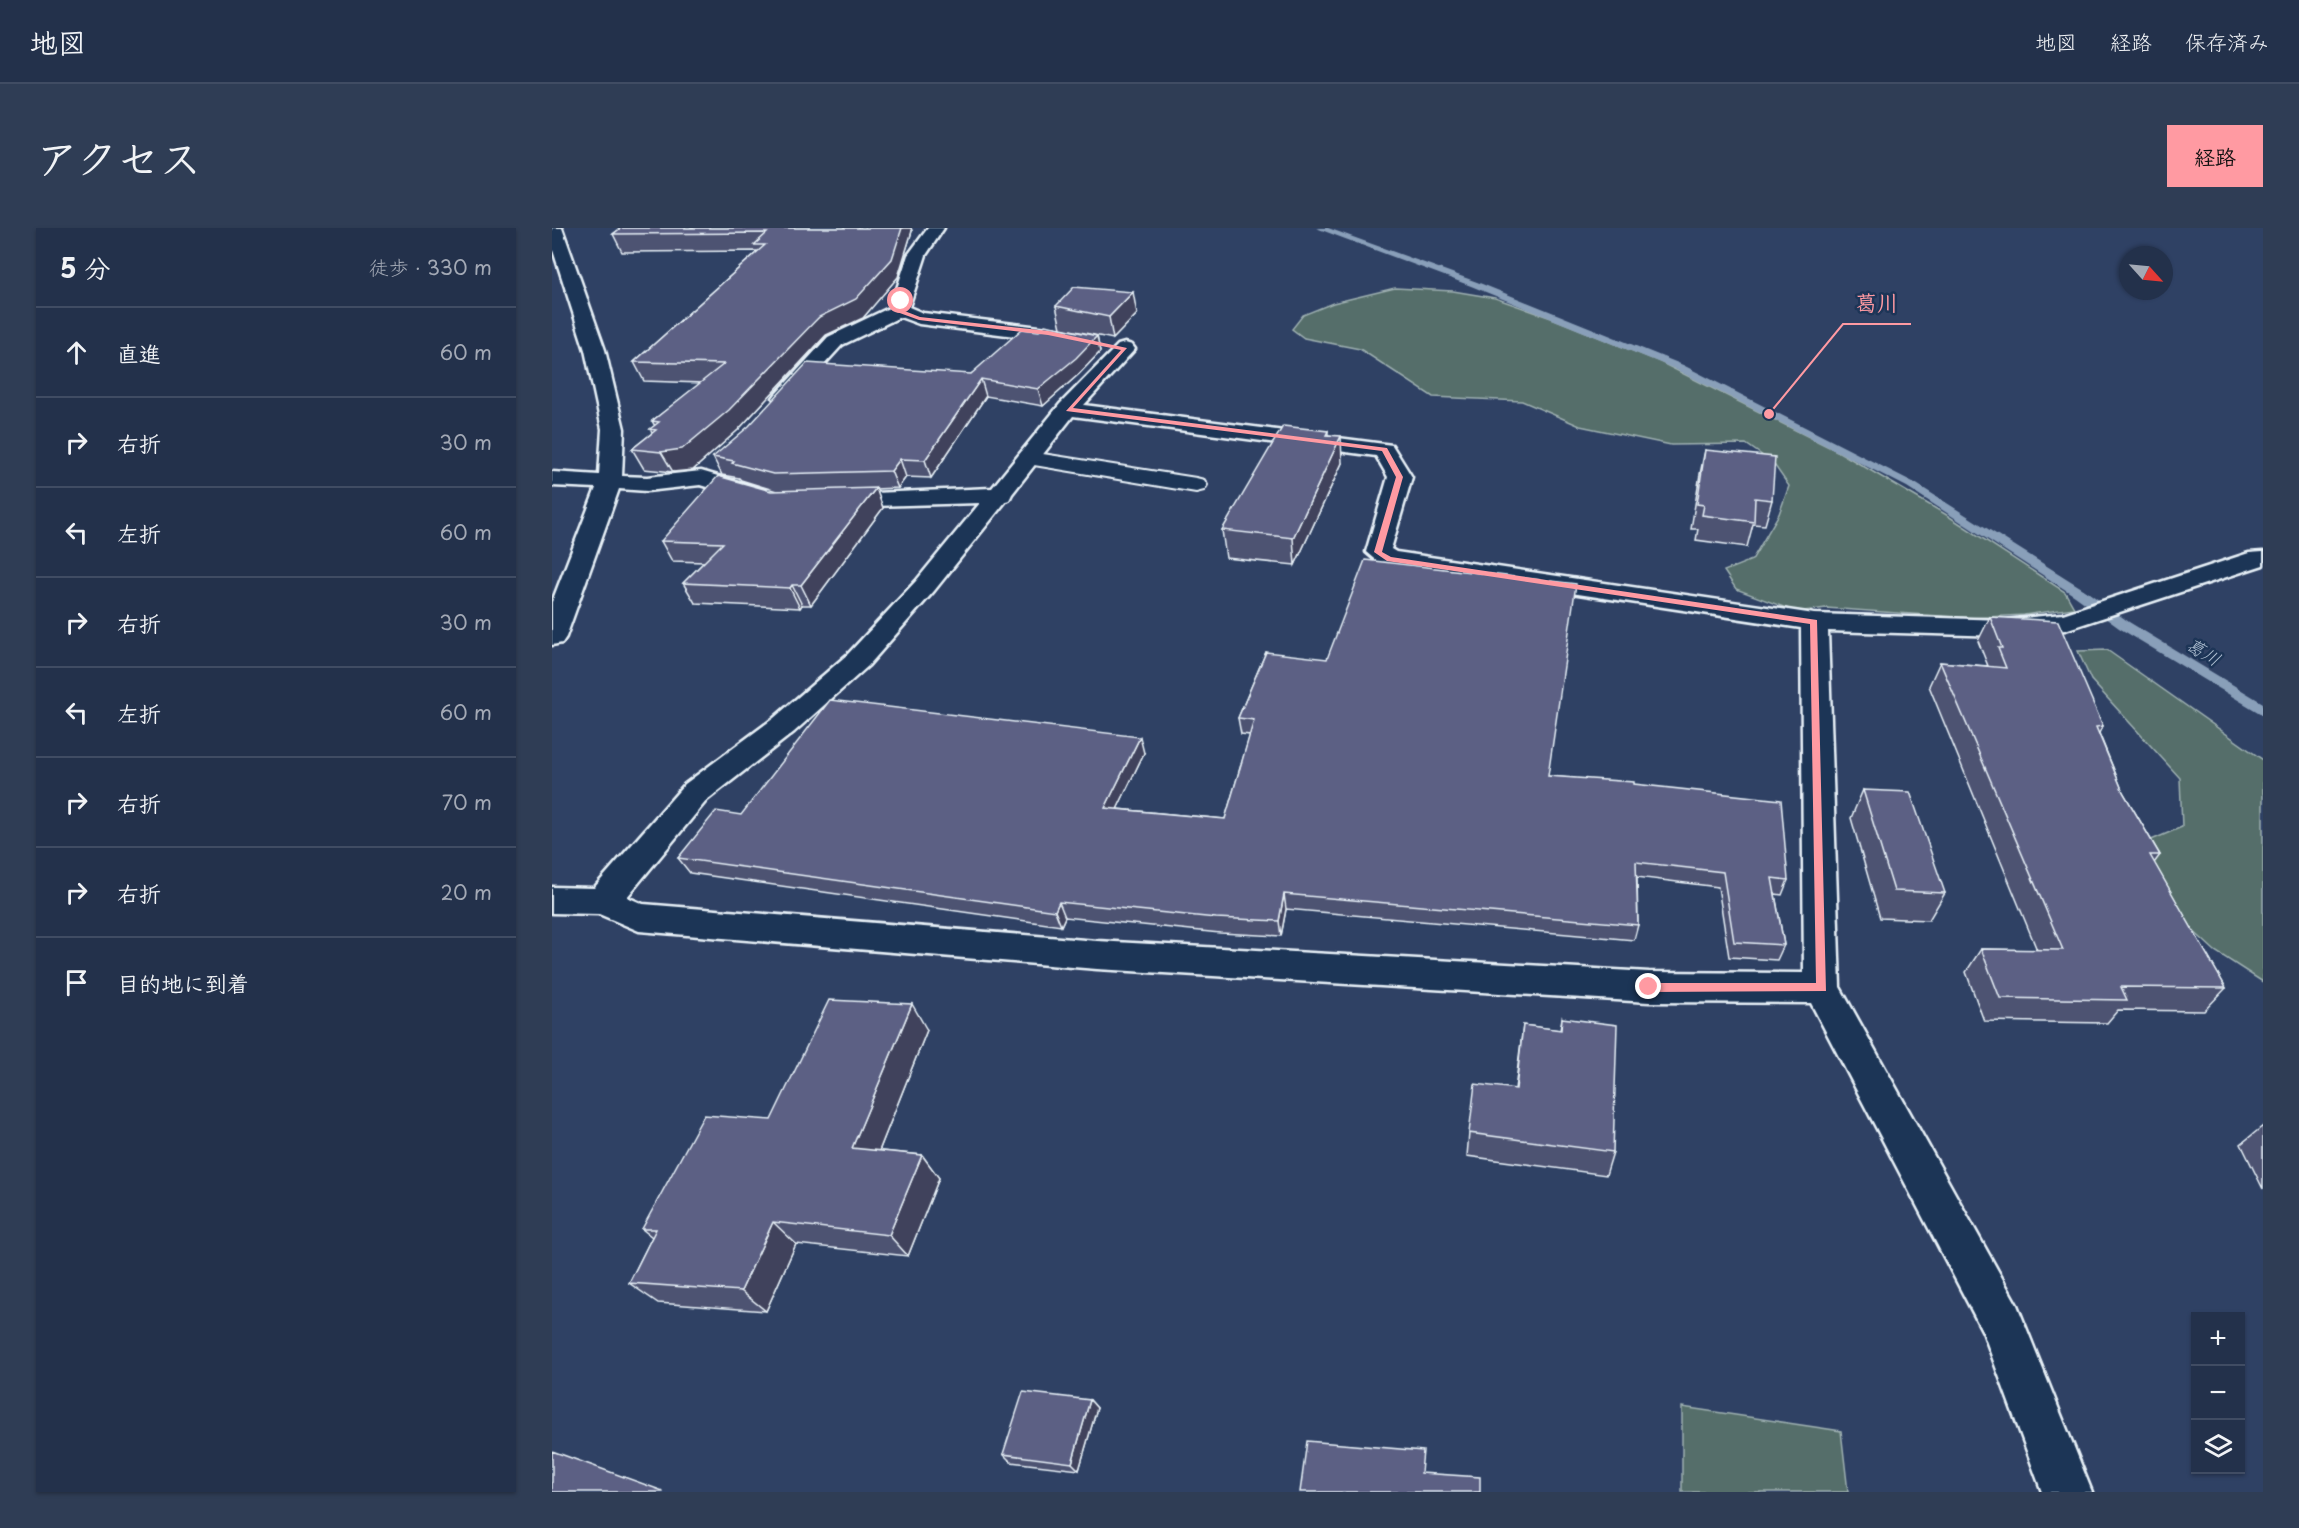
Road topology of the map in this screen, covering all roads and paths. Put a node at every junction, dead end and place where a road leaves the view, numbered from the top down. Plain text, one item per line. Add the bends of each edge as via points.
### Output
1 (554, 228) edge
2 (936, 228) edge
3 (899, 310) junction
4 (1068, 409) junction
5 (772, 410) edge
6 (1030, 458) junction
7 (552, 479) edge
8 (610, 483) junction
9 (1196, 484) dead end
10 (1001, 495) junction
11 (815, 500) edge
12 (780, 501) edge
13 (2259, 558) dead end
14 (1814, 622) junction
15 (552, 637) edge
16 (552, 900) edge
17 (603, 901) junction
18 (1822, 988) junction
19 (2067, 1492) edge

1 - 8 street via 598,362 613,429
2 - 3 street via 916,255
3 - 4 street via 919,318 1048,333 1125,349
3 - 5 street via 835,341
4 - 6 street
4 - 14 street via 1384,450 1400,477 1378,552 1389,559
6 - 9 lane
6 - 10 street
7 - 8 street
8 - 12 street via 647,484 709,471
8 - 15 street
10 - 11 street
10 - 17 street via 858,660 696,792
13 - 14 street via 2065,622 2004,628
14 - 18 street
16 - 17 street
17 - 18 street via 639,917 1097,955 1649,987
18 - 19 street via 2001,1321

